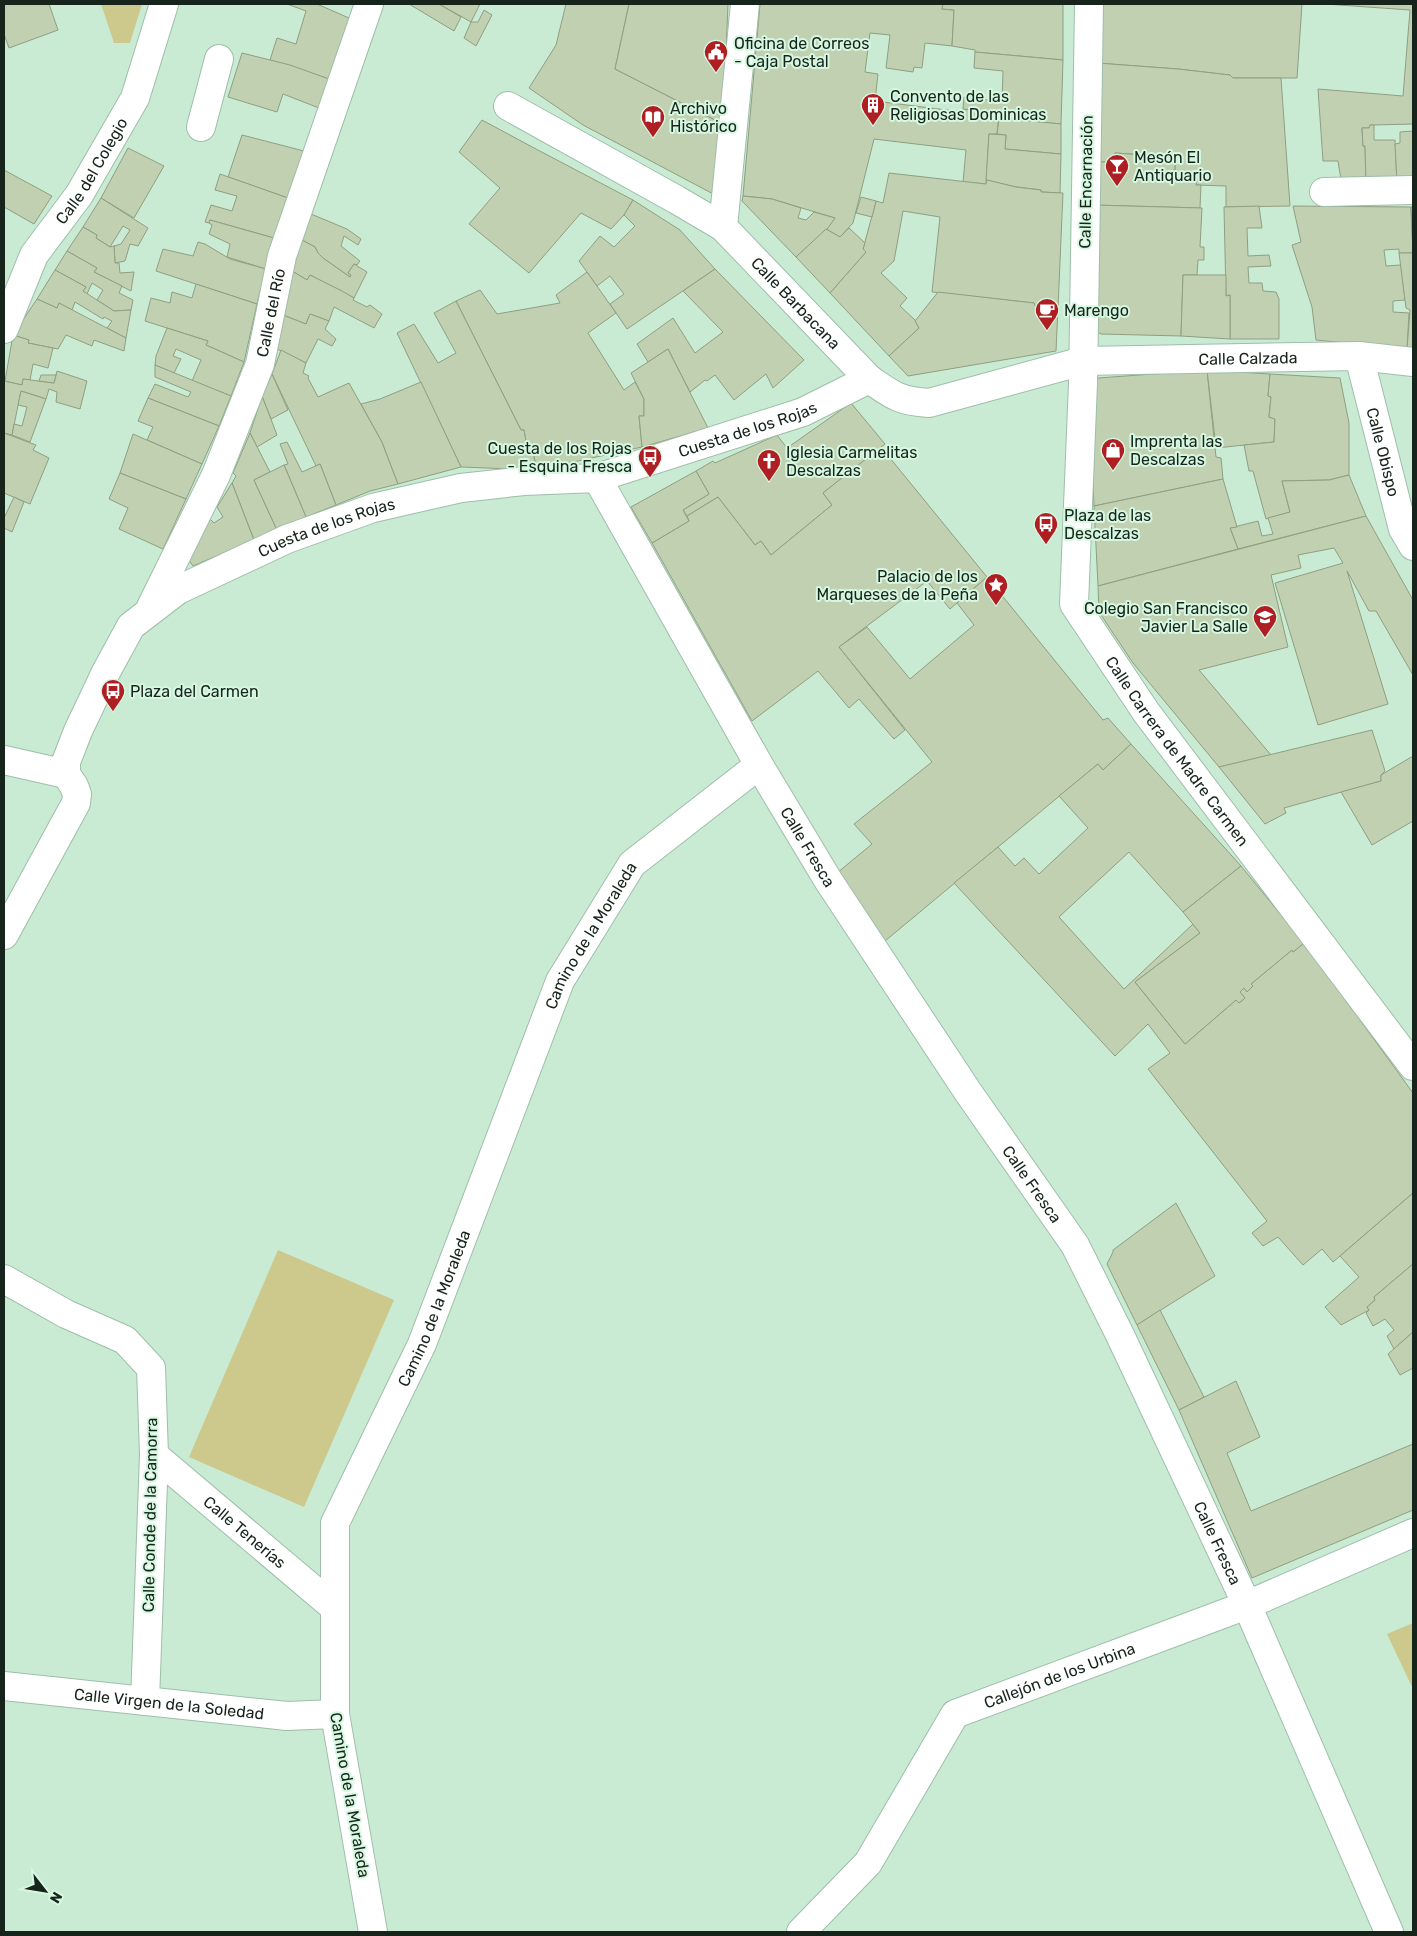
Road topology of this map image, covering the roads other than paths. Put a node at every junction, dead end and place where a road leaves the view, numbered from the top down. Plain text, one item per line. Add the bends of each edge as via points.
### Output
1 (164, 4) edge
2 (369, 4) edge
3 (745, 4) edge
4 (1090, 4) edge
5 (219, 59) dead end
6 (508, 106) dead end
7 (201, 127) dead end
8 (1413, 190) edge
9 (1324, 192) dead end
10 (723, 228) junction
11 (4, 329) edge
12 (1359, 356) junction
13 (1083, 361) junction
14 (1413, 362) edge
15 (869, 379) junction
16 (598, 478) junction
17 (1413, 546) edge
18 (149, 613) junction
19 (4, 760) edge
20 (758, 765) junction
21 (66, 774) junction
22 (4, 935) edge
23 (1413, 1066) edge
24 (4, 1279) edge
25 (154, 1455) junction
26 (1413, 1533) edge
27 (1247, 1605) junction
28 (335, 1608) junction
29 (4, 1686) edge
30 (145, 1701) junction
31 (334, 1714) junction
32 (373, 1932) edge
33 (801, 1932) edge
34 (1389, 1932) edge

1 - 11 street, Calle del Colegio via 135,98 79,195 34,255
2 - 18 street, Calle del Río via 282,256 260,364 216,474
3 - 10 street
4 - 13 street, Calle Encarnación
5 - 7 street
6 - 10 street, Calle Barbacana
8 - 9 street
10 - 15 street, Calle Barbacana
12 - 13 street, Calle Calzada
12 - 14 street, Calle Calzada
12 - 17 street, Calle Obispo via 1404,529
13 - 15 street via 929,403 896,398
13 - 23 street, Calle Carrera de Madre Carmen via 1074,604 1146,712
15 - 16 street, Cuesta de los Rojas via 803,412
16 - 18 street, Cuesta de los Rojas via 461,488 373,508 287,539 178,590
16 - 20 street, Calle Fresca
18 - 21 street, Cuesta de los Rojas via 132,626 106,672 70,750
19 - 21 street
20 - 27 street, Calle Fresca via 968,1092 1075,1245
20 - 28 street, Camino de la Moraleda via 632,864 560,981 422,1344 334,1523
21 - 22 street via 77,794 76,803
24 - 25 street, Calle Conde de la Camorra via 66,1314 125,1340 151,1368
25 - 28 street, Calle Tenerías
25 - 30 street, Calle Conde de la Camorra
26 - 27 street, Callejón de los Urbina
27 - 33 street, Callejón de los Urbina via 955,1714 868,1863
27 - 34 street, Calle Fresca
28 - 31 street, Camino de la Moraleda
29 - 30 street, Calle Virgen de la Soledad
30 - 31 street, Calle Virgen de la Soledad via 287,1716
31 - 32 street, Camino de la Moraleda

